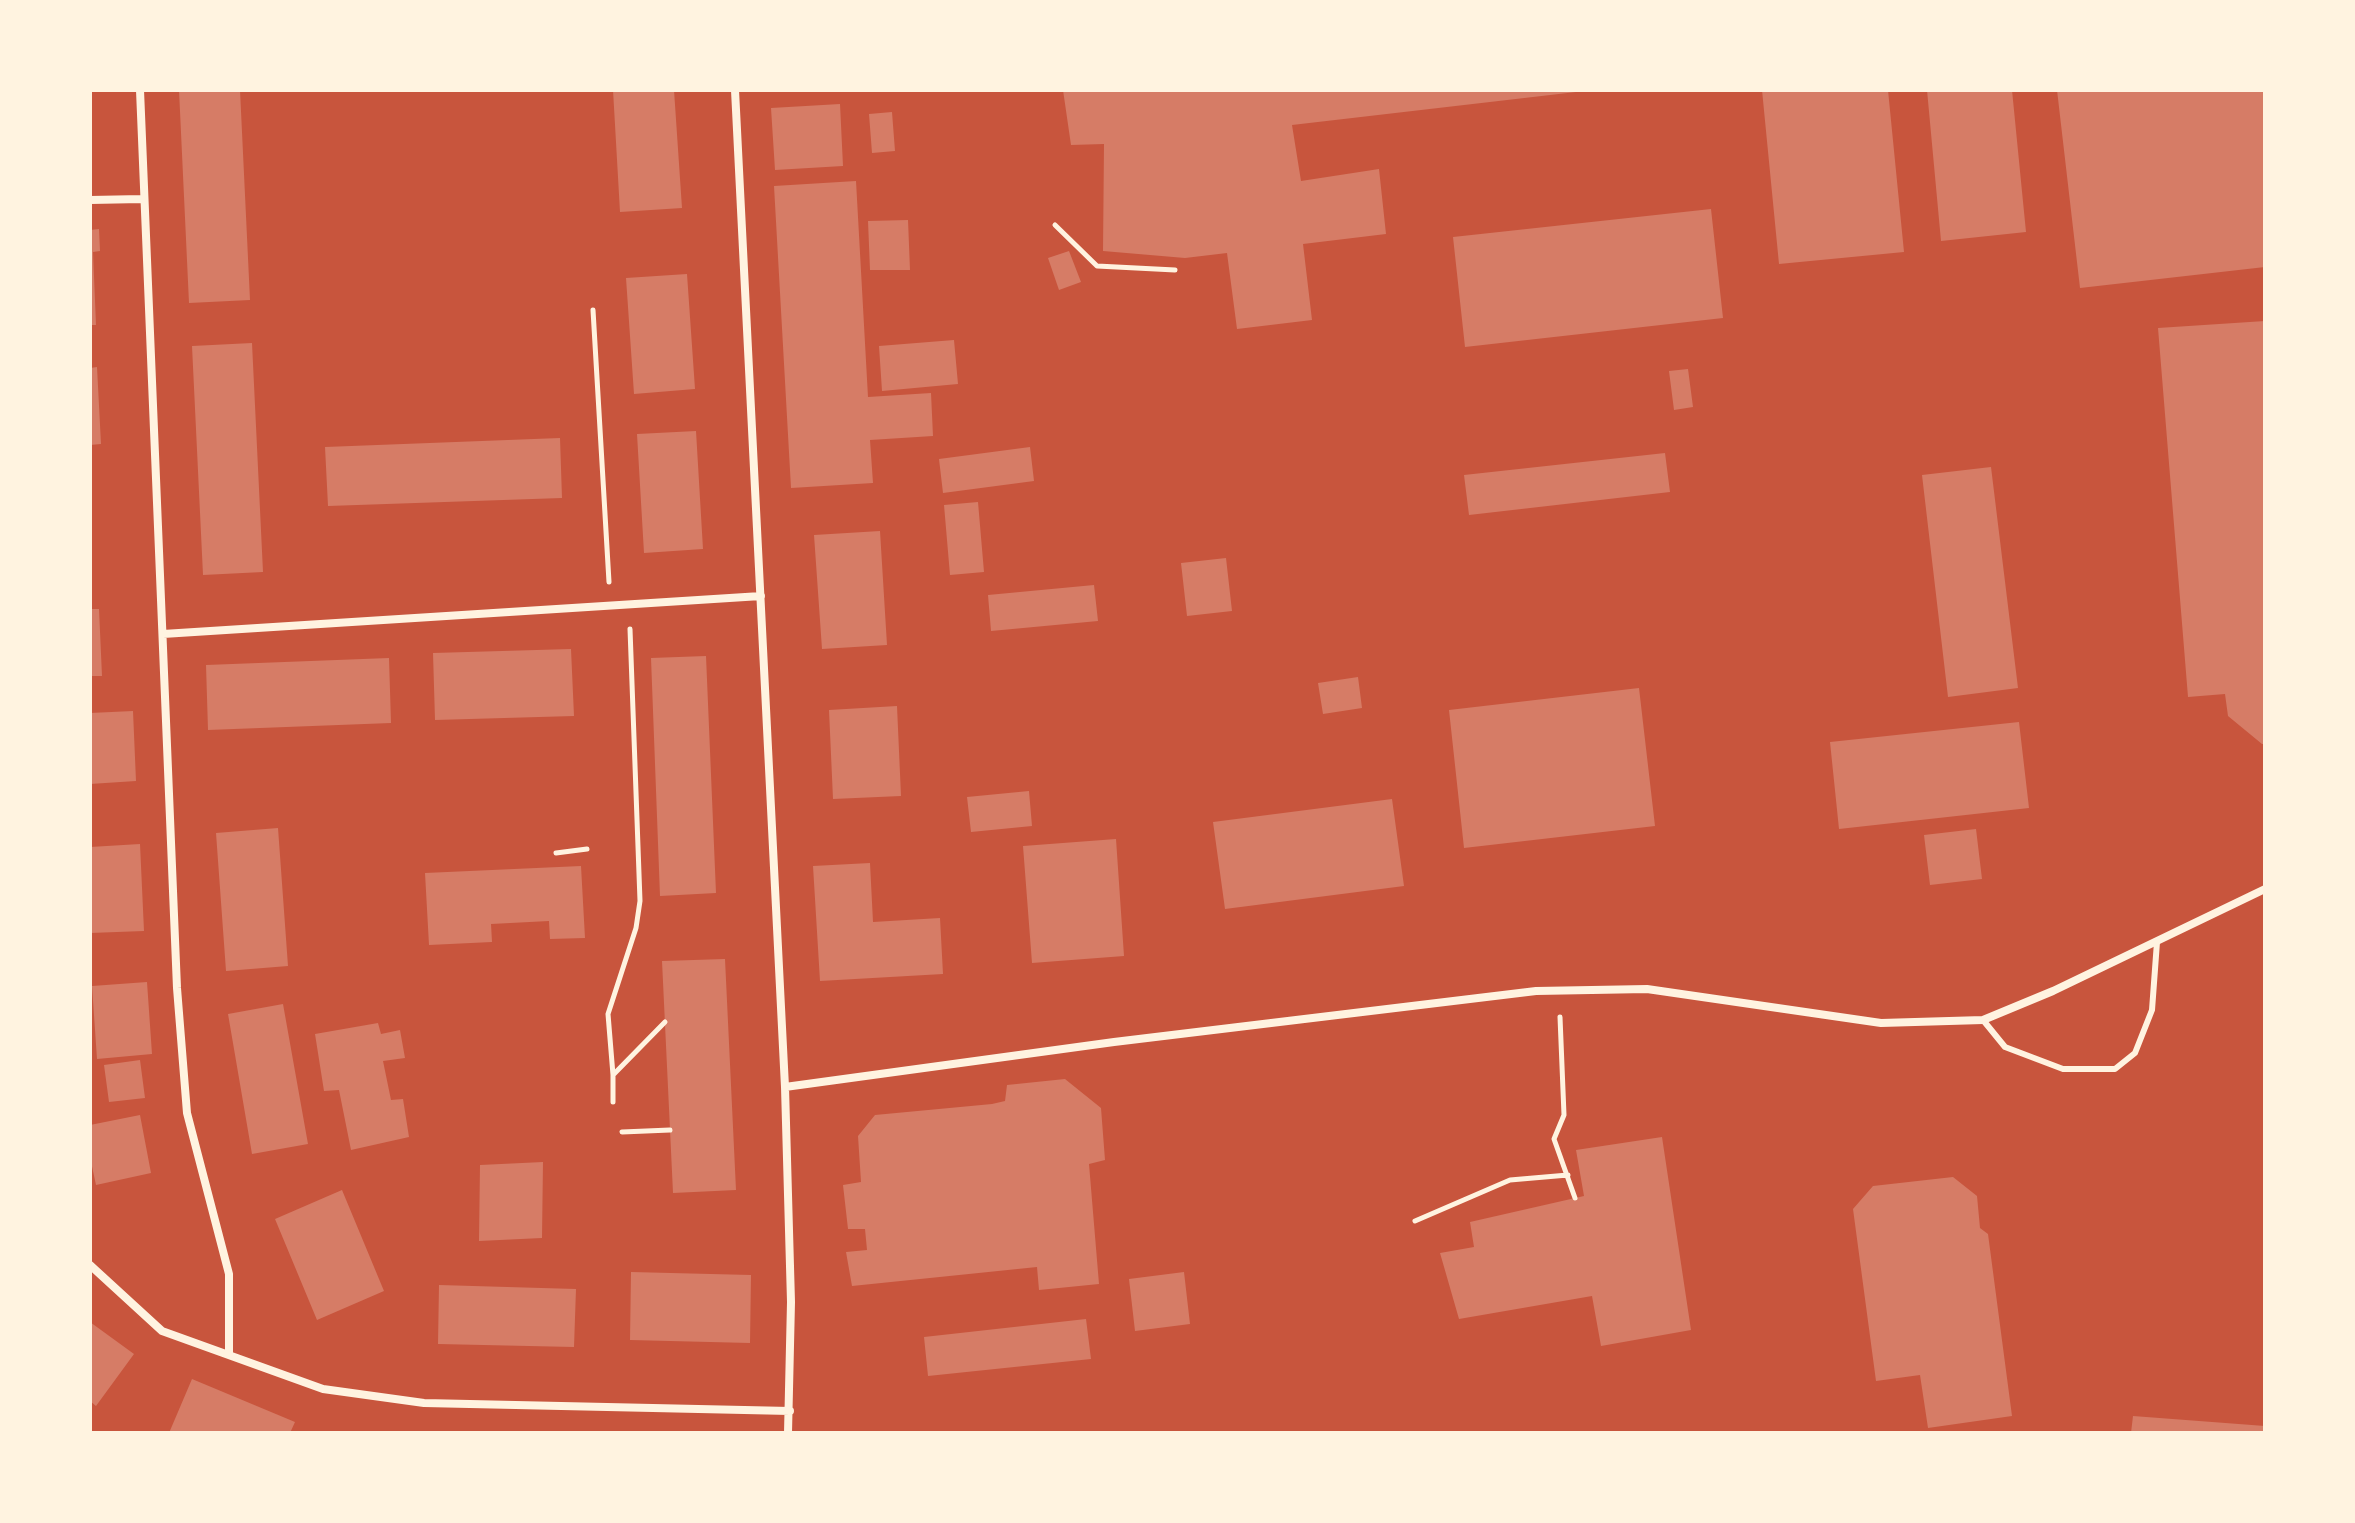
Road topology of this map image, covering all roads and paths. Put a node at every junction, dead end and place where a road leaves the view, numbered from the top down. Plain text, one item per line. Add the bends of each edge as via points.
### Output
1 (140, 90) edge
2 (735, 90) edge
3 (142, 199) junction
4 (90, 200) edge
5 (1055, 225) dead end
6 (1175, 270) dead end
7 (593, 310) dead end
8 (761, 596) junction
9 (611, 607) junction
10 (163, 634) junction
11 (631, 654) dead end
12 (587, 849) dead end
13 (556, 853) dead end
14 (2265, 889) edge
15 (2157, 942) junction
16 (1559, 990) junction
17 (1983, 1020) junction
18 (665, 1022) dead end
19 (613, 1075) junction
20 (785, 1087) junction
21 (613, 1102) dead end
22 (670, 1130) dead end
23 (622, 1132) dead end
24 (1568, 1175) junction
25 (1575, 1198) dead end
26 (1415, 1221) dead end
27 (90, 1265) edge
28 (229, 1353) junction
29 (790, 1411) junction
30 (788, 1433) edge

1 - 3 street
2 - 8 street
3 - 4 street
3 - 10 street
5 - 6 path via 1097,266
7 - 9 path
8 - 9 street
8 - 20 street
9 - 10 street
10 - 28 street via 187,1113 229,1274
11 - 19 path via 640,901 608,1014
12 - 13 path
14 - 15 street
15 - 17 street
15 - 17 lane via 2152,1010 2135,1053 2115,1069 2063,1069 2005,1047
16 - 17 street via 1647,989 1881,1023
16 - 20 street via 1344,1012
16 - 24 path via 1564,1115 1554,1139
18 - 19 path
19 - 21 path
20 - 29 street
22 - 23 path
24 - 25 path
24 - 26 path via 1510,1180
27 - 28 street via 162,1331
28 - 29 street via 323,1389 424,1403
29 - 30 street

